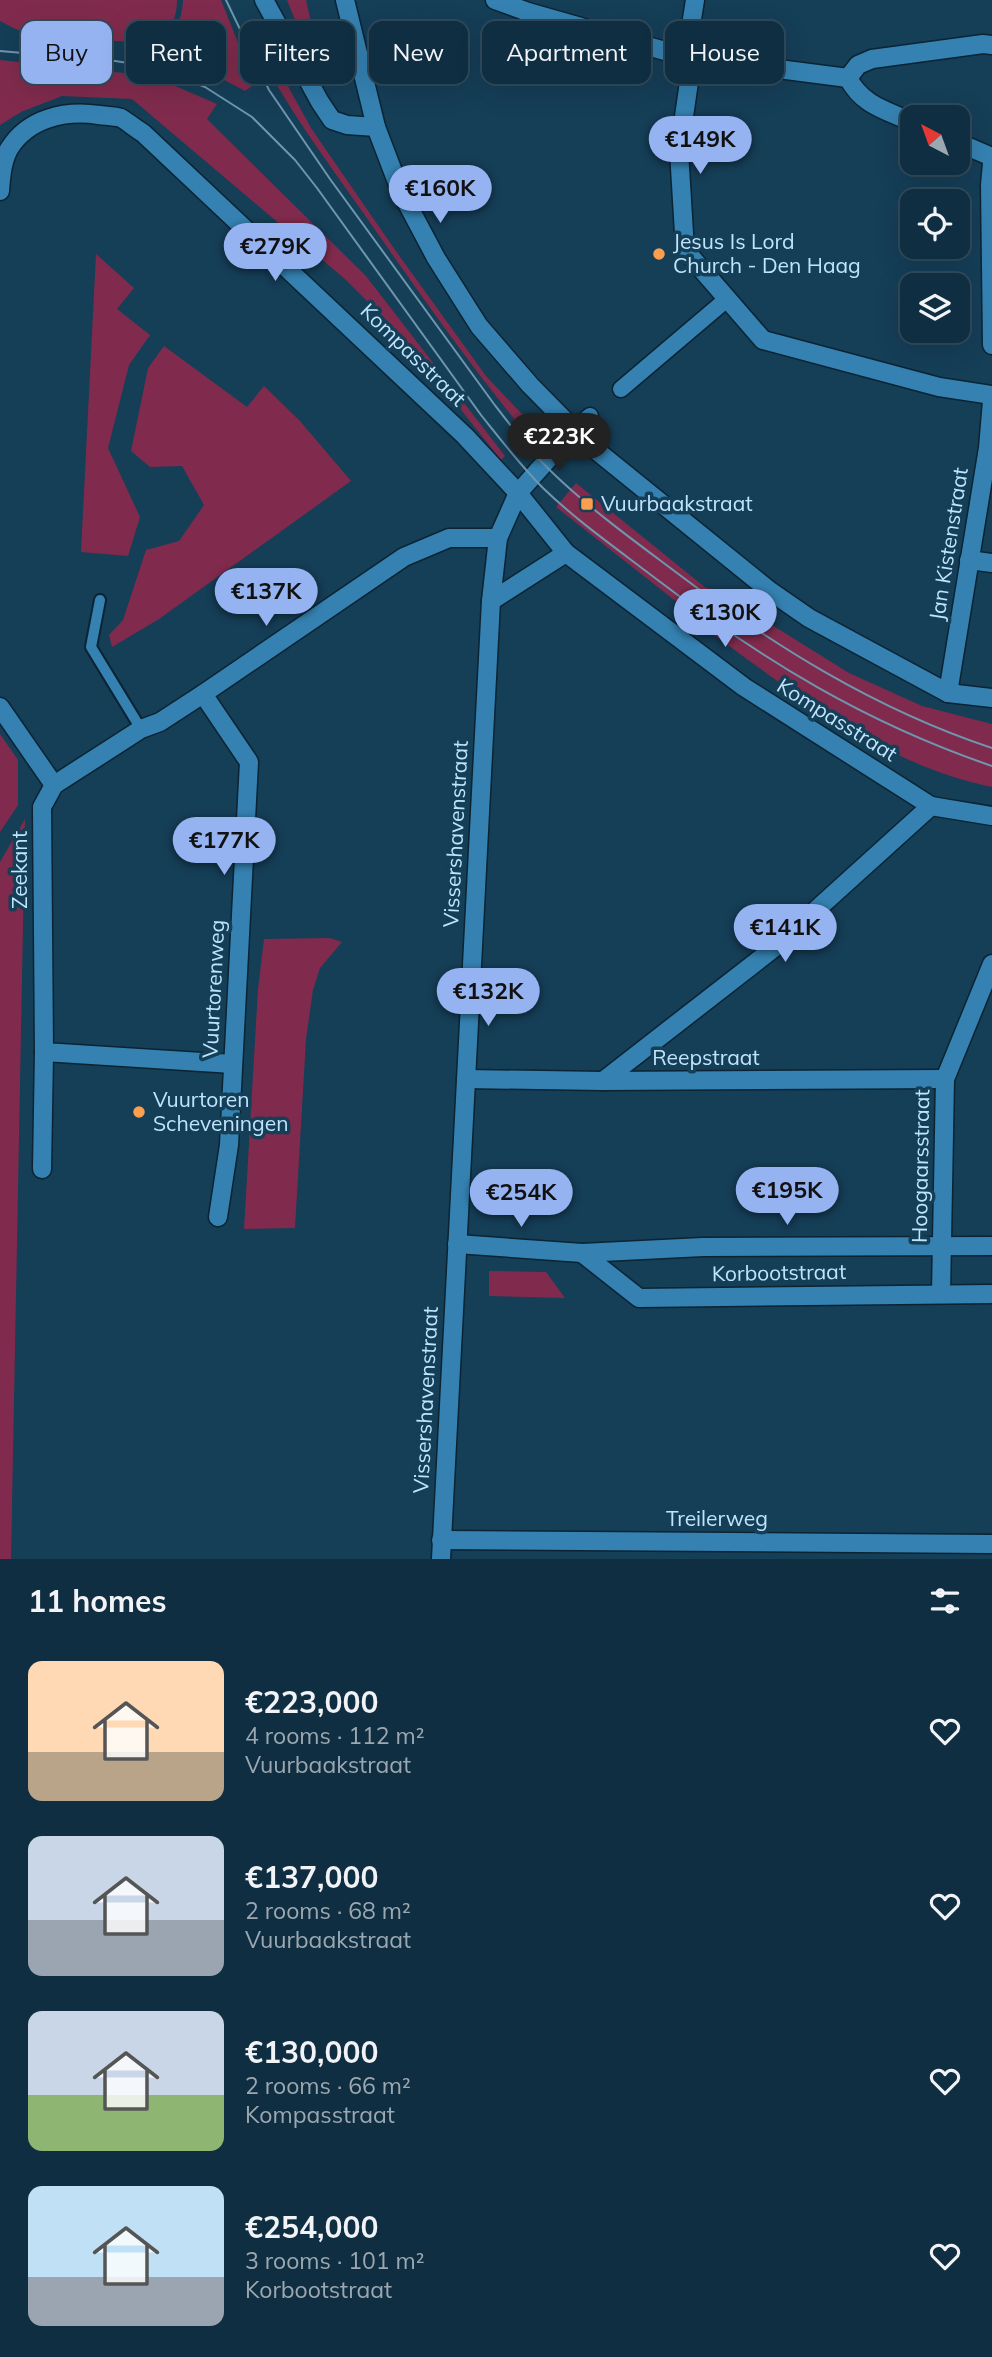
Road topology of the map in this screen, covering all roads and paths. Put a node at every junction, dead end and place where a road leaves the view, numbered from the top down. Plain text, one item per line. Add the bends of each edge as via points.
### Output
1 (264, 0) edge
2 (345, 0) edge
3 (495, 0) edge
4 (695, 0) edge
5 (692, 21) edge
6 (992, 45) edge
7 (665, 51) edge
8 (784, 70) edge
9 (848, 78) junction
10 (689, 84) edge
11 (900, 117) edge
12 (376, 127) junction
13 (970, 148) edge
14 (992, 157) edge
15 (992, 163) edge
16 (991, 185) edge
17 (0, 191) edge
18 (727, 299) junction
19 (992, 345) edge
20 (621, 389) dead end
21 (992, 395) edge
22 (992, 401) edge
23 (590, 416) dead end
24 (574, 430) junction
25 (990, 448) edge
26 (518, 493) junction
27 (498, 538) junction
28 (566, 553) junction
29 (969, 560) junction
30 (992, 563) edge
31 (100, 600) dead end
32 (491, 601) junction
33 (948, 693) junction
34 (203, 694) junction
35 (992, 698) edge
36 (0, 707) edge
37 (141, 729) junction
38 (54, 785) junction
39 (931, 806) junction
40 (992, 816) edge
41 (992, 964) edge
42 (44, 1052) junction
43 (233, 1063) junction
44 (466, 1079) junction
45 (945, 1079) junction
46 (603, 1081) junction
47 (42, 1169) dead end
48 (218, 1217) dead end
49 (457, 1244) junction
50 (942, 1245) junction
51 (992, 1246) edge
52 (582, 1253) junction
53 (941, 1294) junction
54 (992, 1294) edge
55 (441, 1540) junction
56 (992, 1544) edge
57 (440, 1559) edge

1 - 12 street via 332,120
2 - 12 street
3 - 7 street
4 - 5 street
6 - 9 street via 872,59 858,65
8 - 9 street
9 - 11 street via 866,101
10 - 18 street via 679,151 685,250
12 - 24 street via 400,190 479,326
13 - 14 street
15 - 16 street
16 - 19 street
17 - 26 street, Kompasstraat via 8,150 26,129 64,114 120,118 143,133 430,402
18 - 20 street
18 - 21 street via 764,340 939,387
22 - 25 street, Jan Kistenstraat
23 - 24 street
24 - 26 street
24 - 33 street via 771,592 852,643
25 - 29 street, Jan Kistenstraat
26 - 27 street, Vissershavenstraat
26 - 28 street, Kompasstraat
27 - 32 street, Vissershavenstraat
27 - 34 street via 449,538 404,557
28 - 32 street
28 - 39 street, Kompasstraat via 744,687
29 - 30 street
29 - 33 street, Jan Kistenstraat
31 - 37 lane via 92,648
32 - 44 street, Vissershavenstraat
33 - 35 street
34 - 37 street
34 - 43 street, Vuurtorenweg via 249,762
36 - 38 street
37 - 38 street
38 - 42 street, Zeekant via 42,807
39 - 40 street, Kompasstraat
39 - 46 street via 774,948
41 - 45 street, Hoogaarsstraat
42 - 43 street
42 - 47 street, Zeekant
43 - 48 street, Vuurtorenweg via 229,1144
44 - 46 street, Reepstraat
44 - 49 street, Vissershavenstraat
45 - 46 street, Reepstraat
45 - 50 street, Hoogaarsstraat
49 - 52 street, Korbootstraat
49 - 55 street, Vissershavenstraat
50 - 51 street, Korbootstraat
50 - 52 street, Korbootstraat
50 - 53 street, Hoogaarsstraat
52 - 53 street, Korbootstraat via 639,1298
53 - 54 street, Korbootstraat
55 - 56 street, Treilerweg
55 - 57 street, Vissershavenstraat

